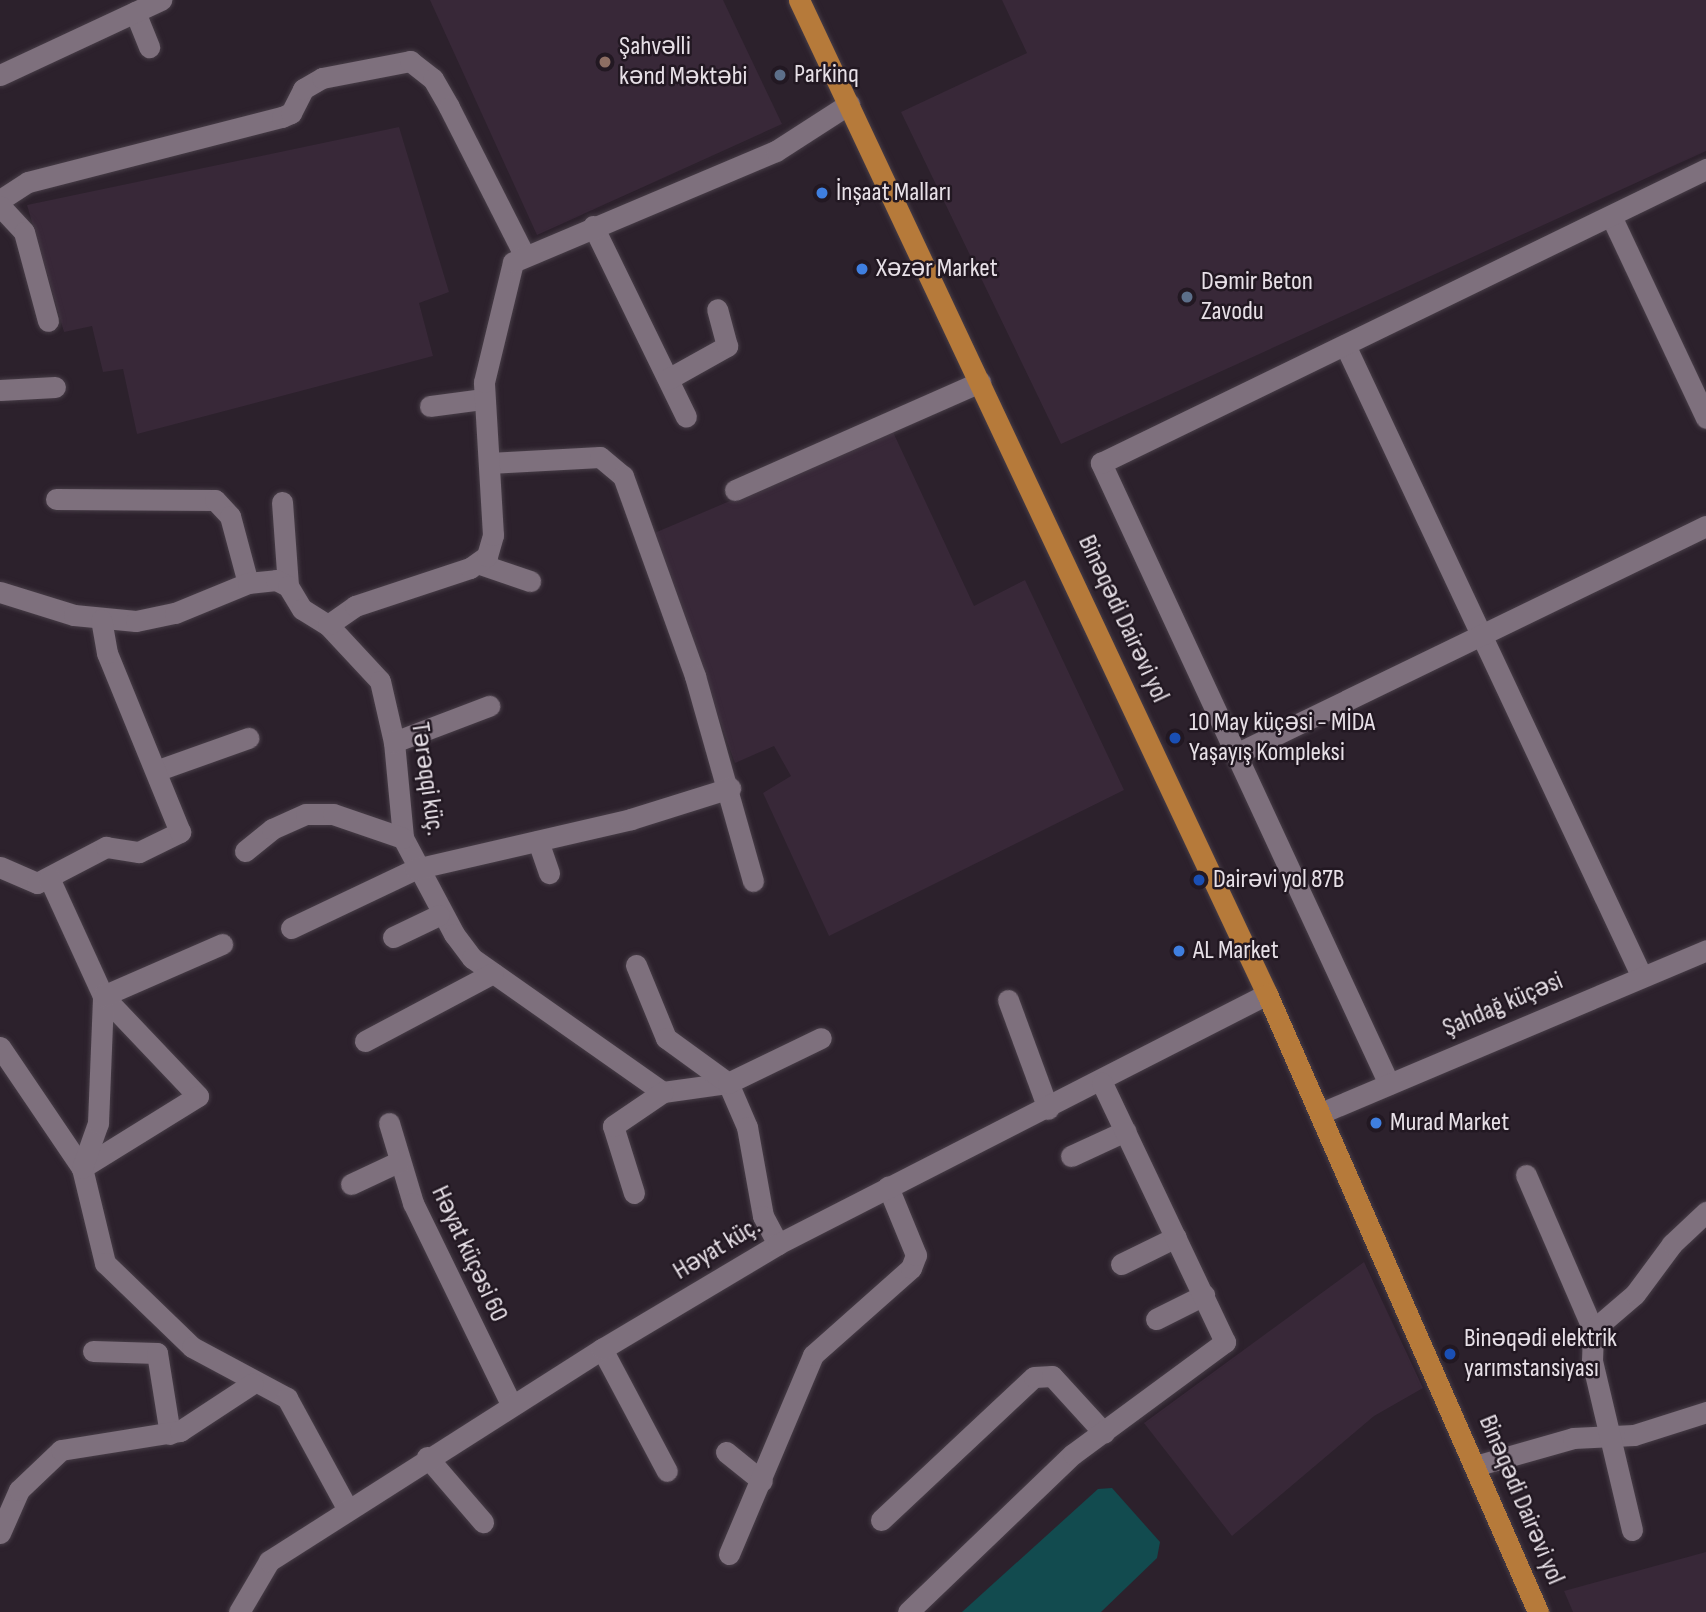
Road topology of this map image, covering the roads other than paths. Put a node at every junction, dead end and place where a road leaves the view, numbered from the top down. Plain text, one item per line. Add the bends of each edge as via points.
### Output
1 (161, 0) edge
2 (799, 0) edge
3 (135, 12) junction
4 (149, 47) dead end
5 (0, 75) edge
6 (849, 104) junction
7 (1706, 169) edge
8 (0, 200) edge
9 (0, 206) edge
10 (1611, 216) junction
11 (593, 226) junction
12 (523, 253) junction
13 (717, 309) dead end
14 (48, 321) dead end
15 (1345, 345) junction
16 (668, 379) junction
17 (980, 382) junction
18 (55, 387) dead end
19 (0, 390) edge
20 (483, 399) junction
21 (430, 406) dead end
22 (686, 417) dead end
23 (1706, 418) edge
24 (489, 463) junction
25 (735, 490) dead end
26 (56, 499) dead end
27 (282, 502) dead end
28 (1706, 526) edge
29 (480, 564) junction
30 (530, 581) dead end
31 (248, 583) junction
32 (288, 586) junction
33 (0, 592) edge
34 (101, 620) junction
35 (328, 625) junction
36 (1483, 635) junction
37 (489, 706) dead end
38 (248, 738) dead end
39 (394, 742) junction
40 (1238, 753) junction
41 (158, 770) junction
42 (730, 788) junction
43 (403, 838) junction
44 (538, 841) junction
45 (245, 851) dead end
46 (0, 867) edge
47 (415, 869) junction
48 (549, 873) dead end
49 (49, 878) junction
50 (753, 881) dead end
51 (439, 915) junction
52 (291, 928) dead end
53 (393, 937) dead end
54 (222, 944) dead end
55 (1706, 950) edge
56 (636, 965) dead end
57 (493, 973) junction
58 (1642, 977) junction
59 (1267, 994) junction
60 (103, 996) junction
61 (1008, 1000) dead end
62 (821, 1038) dead end
63 (365, 1041) dead end
64 (0, 1048) edge
65 (728, 1083) junction
66 (1102, 1083) junction
67 (1389, 1084) junction
68 (663, 1092) junction
69 (1048, 1110) junction
70 (1321, 1113) junction
71 (389, 1123) dead end
72 (1125, 1130) junction
73 (1071, 1156) dead end
74 (398, 1162) junction
75 (82, 1168) junction
76 (1526, 1174) dead end
77 (351, 1184) dead end
78 (888, 1187) junction
79 (634, 1193) dead end
80 (1706, 1212) edge
81 (1176, 1237) junction
82 (778, 1244) junction
83 (1121, 1264) dead end
84 (1204, 1294) junction
85 (1156, 1319) dead end
86 (1593, 1330) junction
87 (602, 1349) junction
88 (93, 1350) dead end
89 (253, 1383) junction
90 (511, 1404) junction
91 (1706, 1412) edge
92 (1104, 1433) junction
93 (170, 1434) junction
94 (1611, 1439) junction
95 (726, 1452) dead end
96 (427, 1457) junction
97 (1475, 1466) junction
98 (667, 1471) dead end
99 (762, 1481) junction
100 (347, 1508) junction
101 (881, 1520) dead end
102 (483, 1522) dead end
103 (1632, 1530) dead end
104 (0, 1533) edge
105 (729, 1554) dead end
106 (239, 1612) edge
107 (908, 1612) edge
108 (1538, 1612) edge

1 - 3 street
2 - 6 main road, Binəqədi Dairəvi yol
3 - 4 street
3 - 5 street
6 - 11 street via 776,151
6 - 17 main road, Binəqədi Dairəvi yol
7 - 10 street
8 - 12 street via 28,182 291,113 303,89 321,78 410,61 433,79
9 - 14 street via 24,232
10 - 15 street
10 - 23 street
11 - 12 street
11 - 16 street
12 - 20 street via 508,270
13 - 16 street via 727,346
15 - 36 street
15 - 40 street via 1101,463
16 - 22 street
17 - 25 street
17 - 59 main road, Binəqədi Dairəvi yol
18 - 19 street
20 - 21 street
20 - 24 street
24 - 29 street via 493,535
24 - 42 street via 600,457 616,466
26 - 31 street via 215,500 230,516
27 - 32 street
28 - 36 street
29 - 30 street
29 - 35 street via 355,606
31 - 32 street via 276,580
31 - 34 street via 157,618
32 - 35 street, Tərəqqi küç. via 302,609
33 - 34 street
34 - 41 street via 107,653
35 - 39 street, Tərəqqi küç. via 380,681
36 - 40 street
36 - 58 street
37 - 39 street
38 - 41 street
39 - 43 street, Tərəqqi küç.
40 - 67 street
41 - 49 street via 180,832 139,852 106,848
42 - 44 street
42 - 50 street
43 - 45 street via 333,814 306,814 272,829
43 - 47 street, Tərəqqi küç.
44 - 47 street
44 - 48 street
46 - 49 street via 26,881
47 - 51 street, Tərəqqi küç.
47 - 52 street
49 - 60 street
51 - 53 street
51 - 57 street, Tərəqqi küç. via 472,958
54 - 60 street
55 - 58 street, Şahdağ küçəsi
56 - 65 street via 666,1038
57 - 63 street
57 - 68 street, Tərəqqi küç.
58 - 67 street, Şahdağ küçəsi
59 - 66 street, Həyat küç.
59 - 70 main road, Binəqədi Dairəvi yol
60 - 75 street via 98,1123
60 - 75 street via 198,1096
61 - 69 street
62 - 65 street
64 - 75 street
65 - 68 street
65 - 82 street via 747,1127 763,1216
66 - 69 street, Həyat küç.
66 - 72 street
67 - 70 street, Şahdağ küçəsi
68 - 79 street via 613,1126
69 - 78 street, Həyat küç.
70 - 97 main road, Binəqədi Dairəvi yol
71 - 74 street, Həyat küçəsi 60
72 - 73 street
72 - 81 street
74 - 77 street
74 - 90 street, Həyat küçəsi 60 via 444,1272
75 - 89 street via 105,1263 172,1331
76 - 86 street
78 - 82 street, Həyat küç.
78 - 99 street via 916,1255 911,1268 813,1355
80 - 86 street via 1672,1244 1635,1294
81 - 83 street
81 - 84 street
82 - 87 street, Həyat küç.
84 - 85 street
84 - 92 street via 1224,1346
86 - 94 street via 1592,1361
87 - 90 street, Həyat küç.
87 - 98 street
88 - 93 street via 157,1353
89 - 93 street
89 - 100 street via 274,1386 287,1398
90 - 96 street, Həyat küç.
91 - 94 street
92 - 101 street via 1052,1376 1034,1377
92 - 107 street via 1073,1454
93 - 104 street via 61,1450 19,1490
94 - 97 street via 1573,1438
94 - 103 street
95 - 99 street
96 - 100 street, Həyat küç.
96 - 102 street
97 - 108 main road, Binəqədi Dairəvi yol
99 - 105 street
100 - 106 street, Həyat küç. via 269,1561

